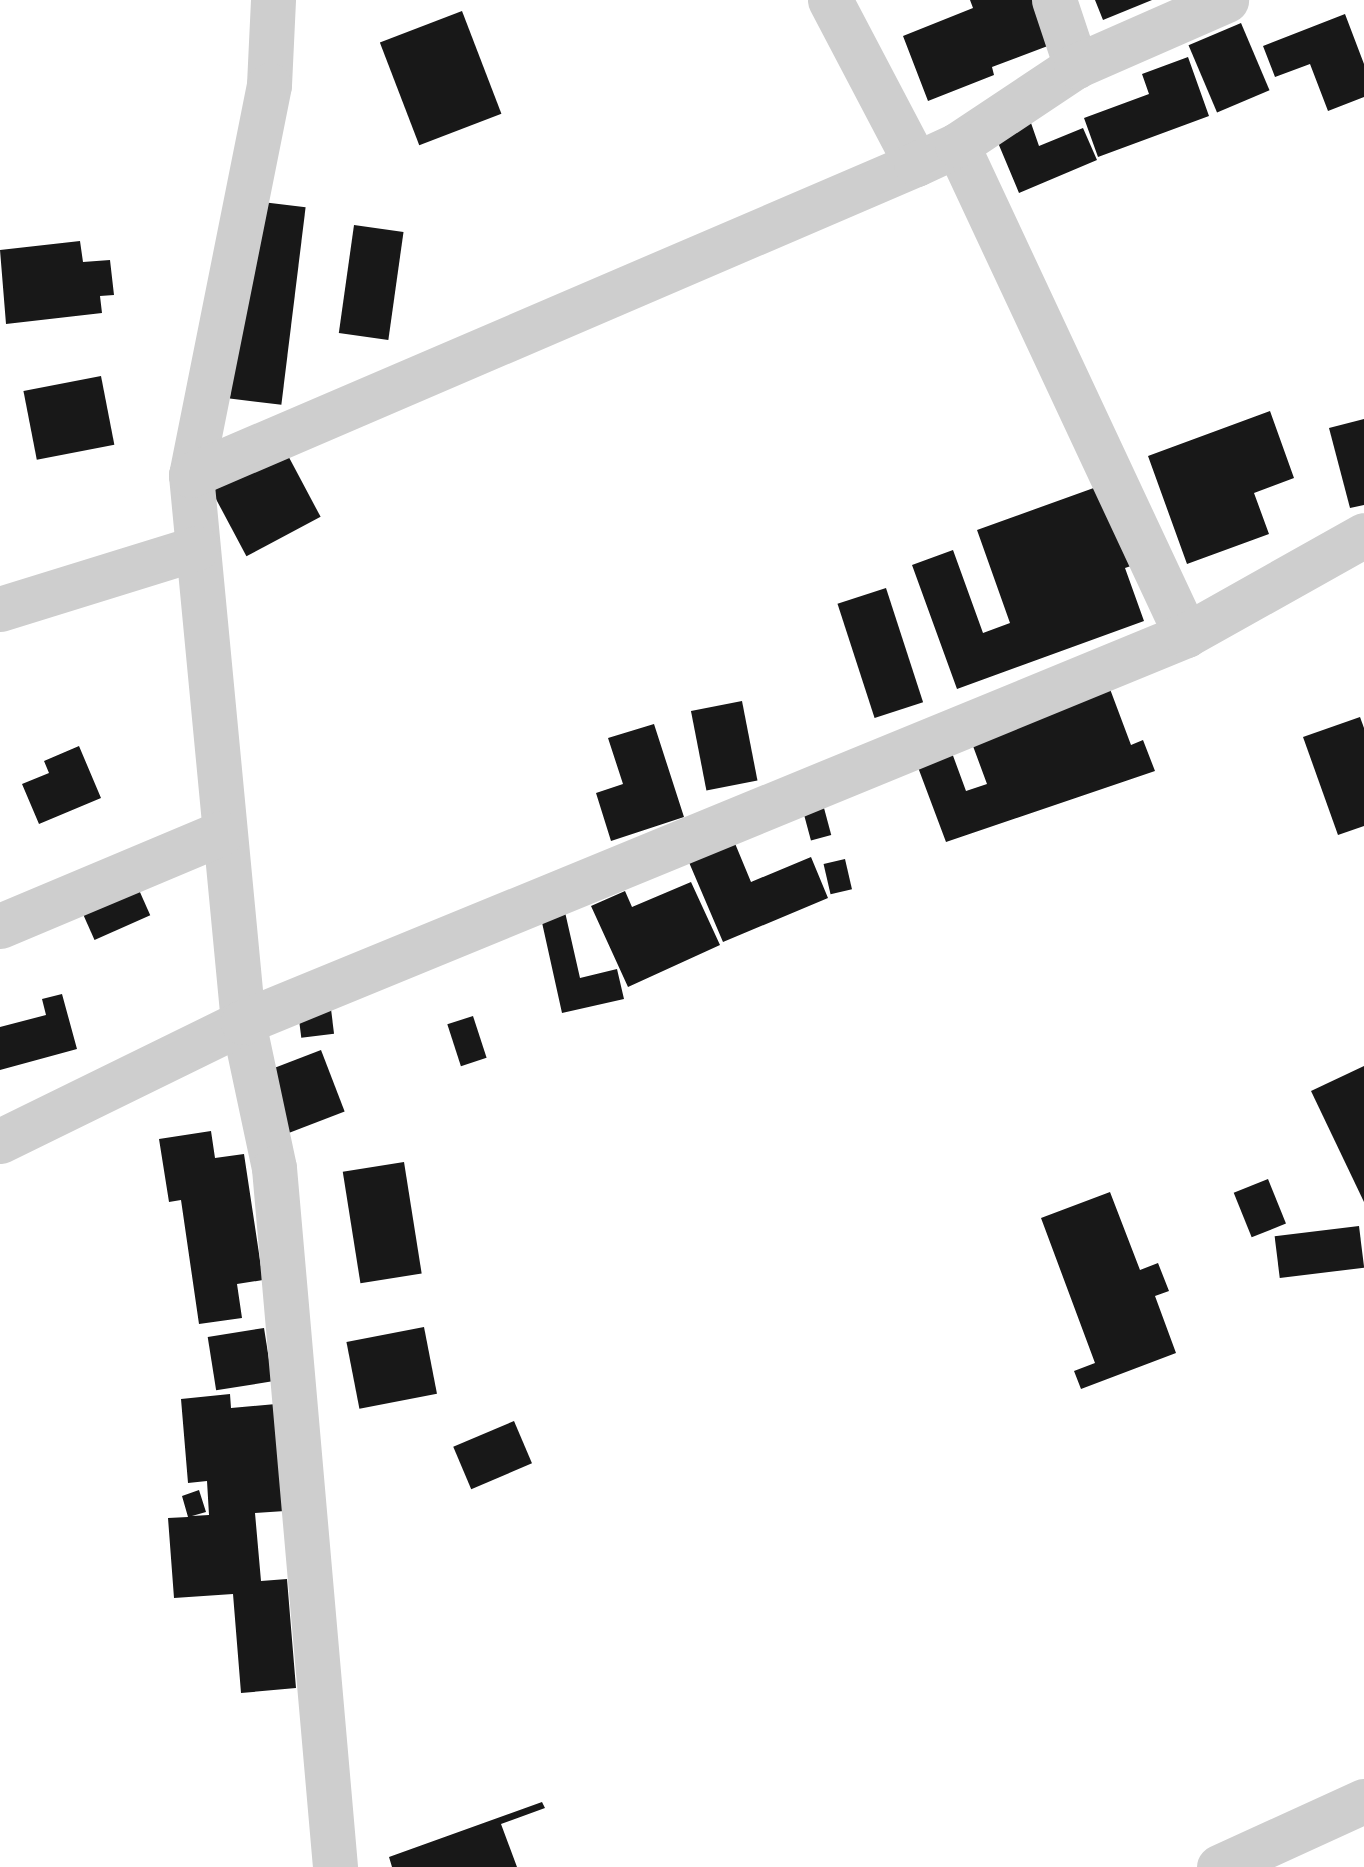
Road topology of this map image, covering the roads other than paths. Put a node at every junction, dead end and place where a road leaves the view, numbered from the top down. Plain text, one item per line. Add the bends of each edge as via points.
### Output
1 (274, 0) edge
2 (830, 0) edge
3 (1054, 0) edge
4 (1226, 0) edge
5 (1076, 66) junction
6 (957, 144) junction
7 (916, 164) junction
8 (191, 475) junction
9 (1364, 535) edge
10 (197, 548) junction
11 (0, 608) edge
12 (1186, 635) junction
13 (222, 833) junction
14 (0, 926) edge
15 (243, 1022) junction
16 (0, 1140) edge
17 (1364, 1801) edge
18 (335, 1867) edge
19 (1219, 1867) edge

1 - 8 street via 269,84
2 - 7 street
3 - 5 street
4 - 5 street
5 - 6 street
6 - 7 street
6 - 12 street
7 - 8 street
8 - 10 street
9 - 12 street
10 - 11 street
10 - 13 street
12 - 15 street
13 - 14 street
13 - 15 street
15 - 16 street
15 - 18 street via 274,1168
17 - 19 street

